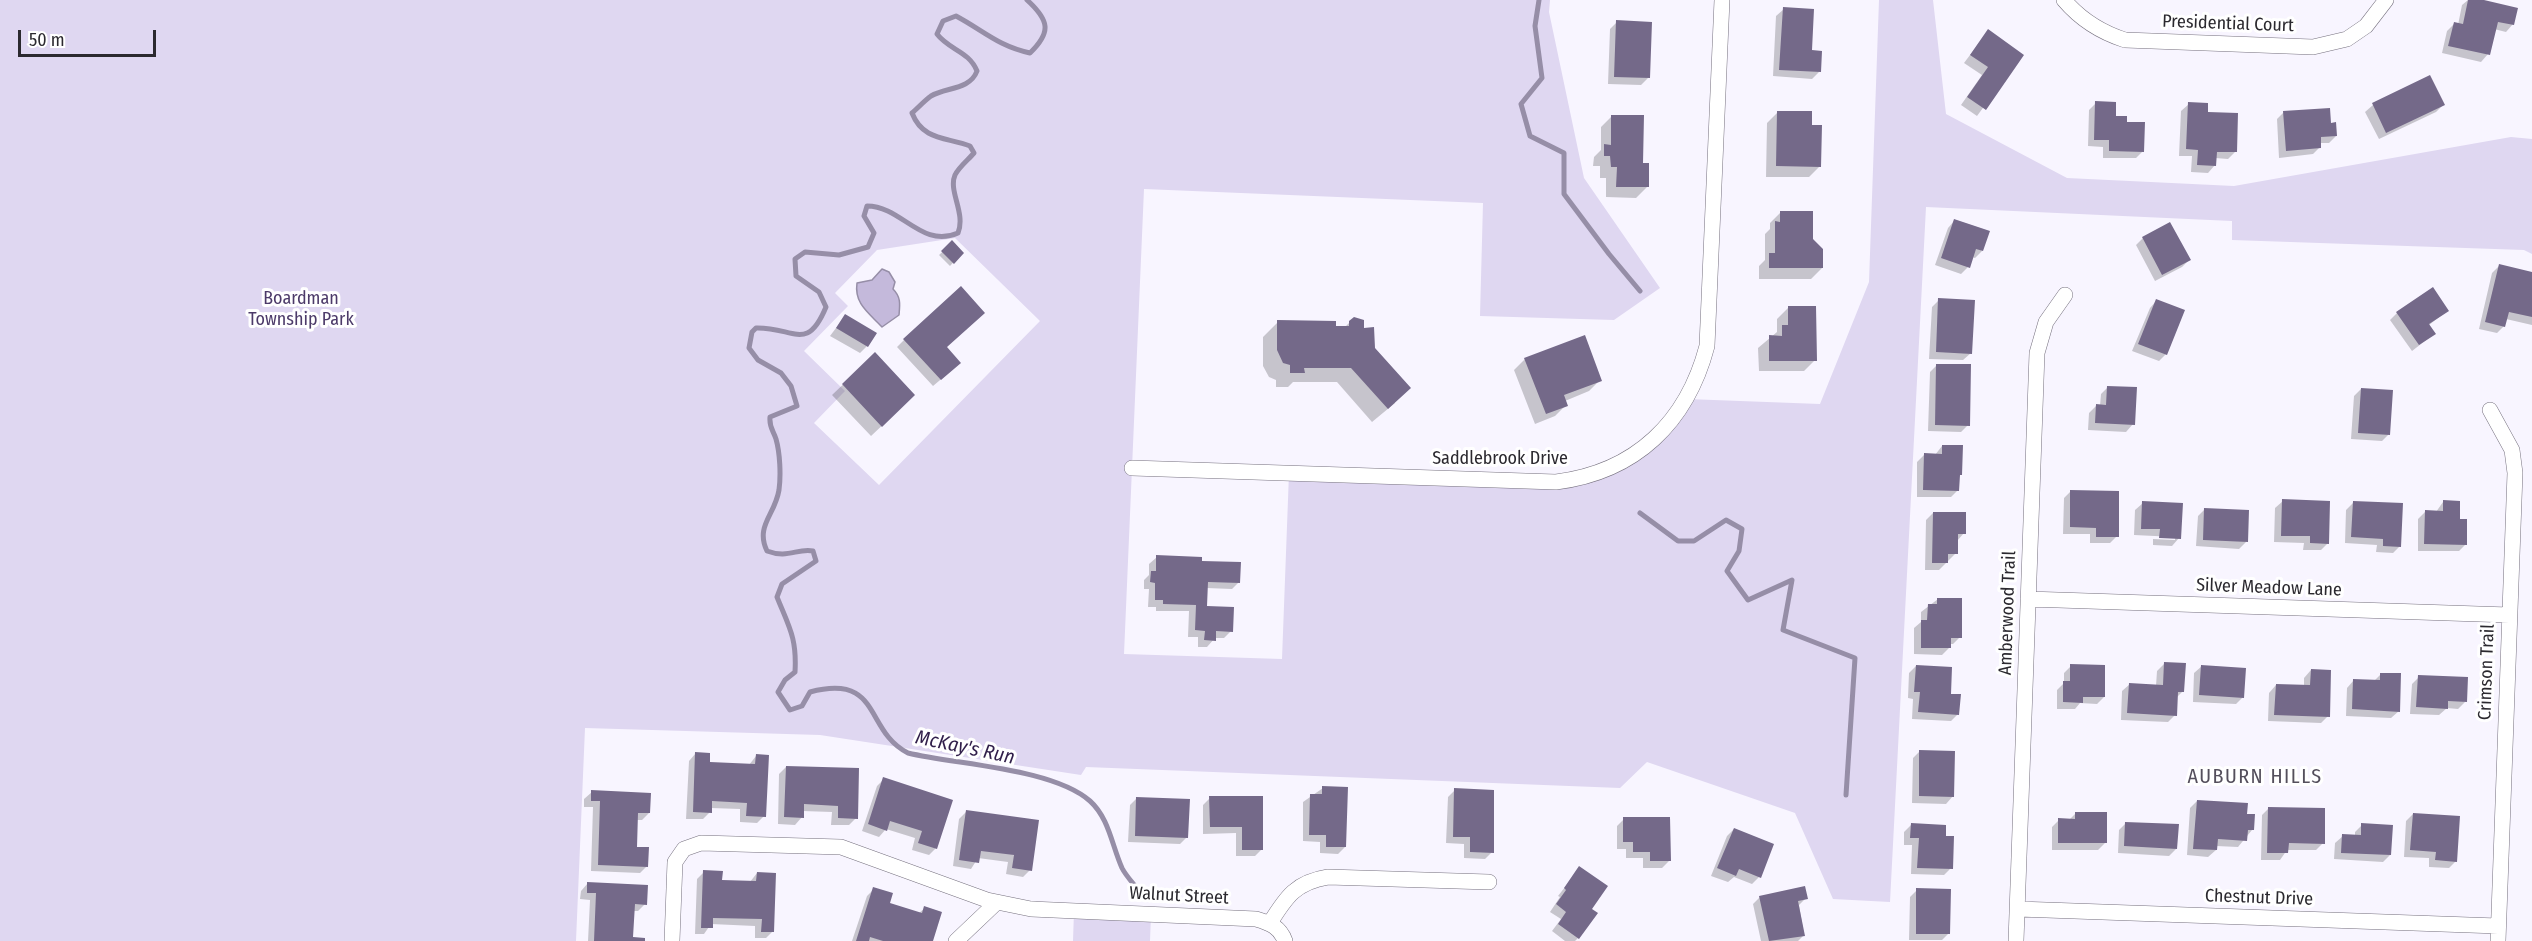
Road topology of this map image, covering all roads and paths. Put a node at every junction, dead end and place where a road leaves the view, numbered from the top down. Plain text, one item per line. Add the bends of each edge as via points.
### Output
1 (1722, 0) edge
2 (2064, 0) edge
3 (2386, 0) edge
4 (2066, 295) dead end
5 (2490, 410) dead end
6 (1132, 468) dead end
7 (2028, 599) junction
8 (2509, 615) junction
9 (1489, 882) dead end
10 (996, 903) junction
11 (2018, 909) junction
12 (1270, 923) junction
13 (2498, 933) edge
14 (672, 941) edge
15 (956, 941) edge
16 (1285, 941) edge
17 (2016, 941) edge

1 - 6 street, Saddlebrook Drive via 1707,345 1688,397 1665,429 1647,445 1614,466 1556,482
2 - 3 street, Presidential Court via 2089,24 2125,40 2313,47 2347,39 2366,26
4 - 7 street, Amberwood Trail via 2046,322 2037,353
5 - 8 street, Crimson Trail via 2512,450 2515,473
7 - 8 street, Silver Meadow Lane
7 - 11 street, Amberwood Trail
8 - 13 street, Crimson Trail
9 - 12 street via 1314,879 1286,897
10 - 12 street, Walnut Street via 1031,909 1256,919
10 - 14 street, Walnut Street via 841,847 701,843 684,849 675,862
10 - 15 street
11 - 13 street, Chestnut Drive
11 - 17 street, Amberwood Trail
12 - 16 street via 1282,932

